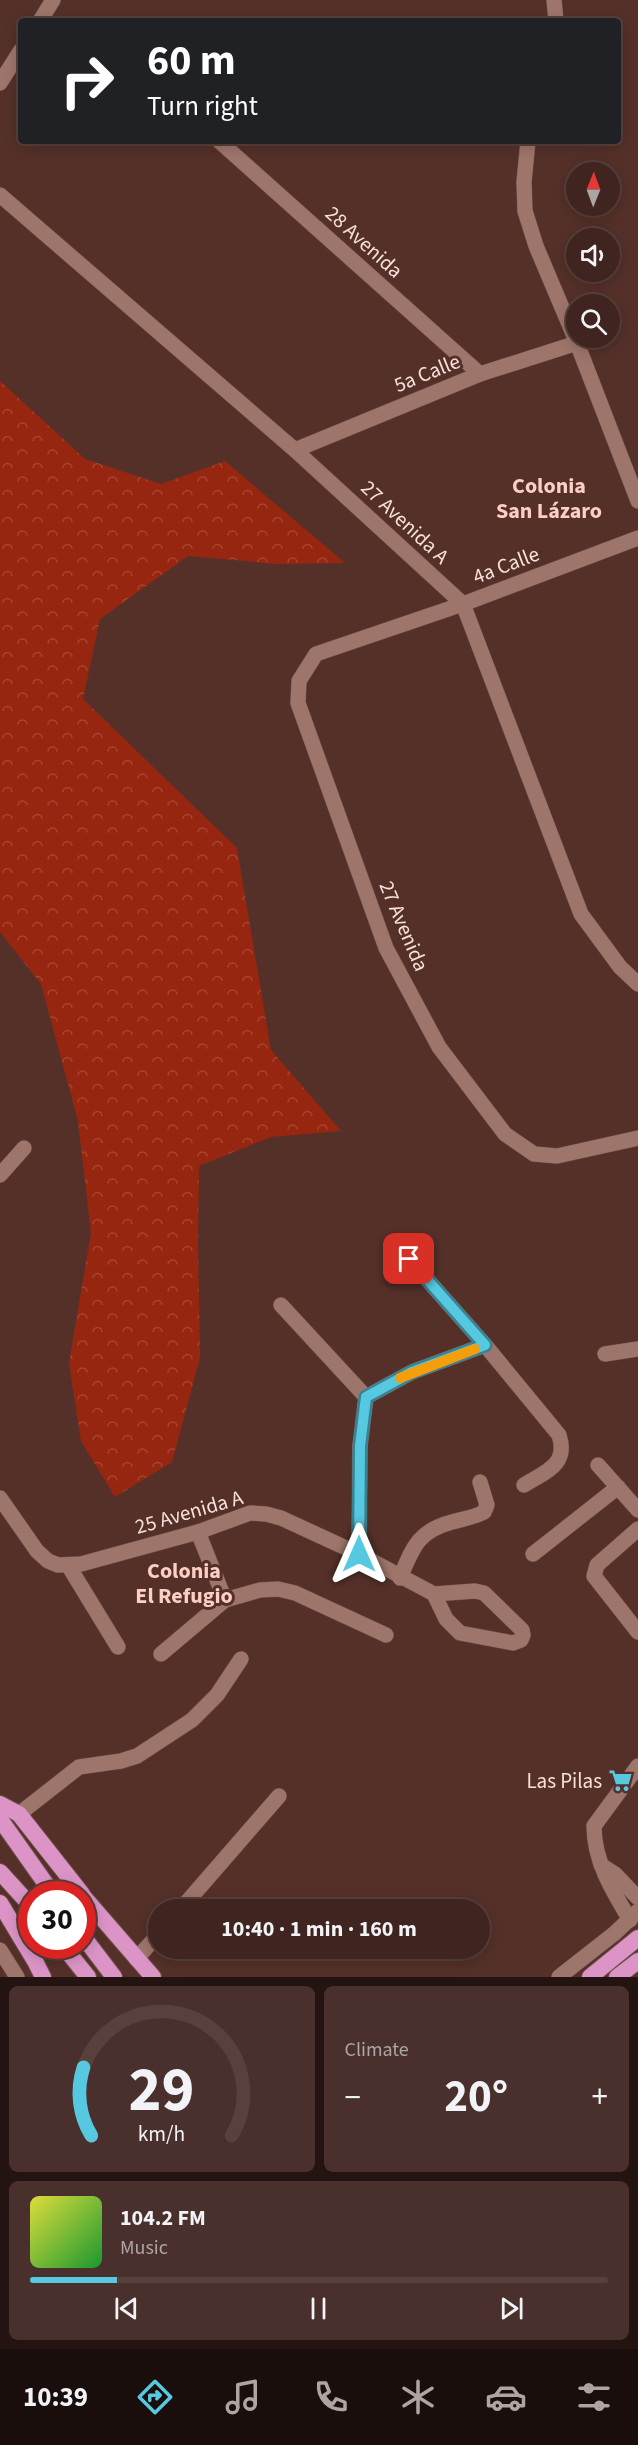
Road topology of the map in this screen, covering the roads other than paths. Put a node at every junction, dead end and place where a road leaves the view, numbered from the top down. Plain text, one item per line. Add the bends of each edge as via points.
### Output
1 (53, 0) edge
2 (554, 0) edge
3 (42, 18) edge
4 (556, 18) edge
5 (18, 55) edge
6 (0, 82) edge
7 (222, 144) edge
8 (526, 144) edge
9 (0, 195) edge
10 (566, 317) edge
11 (566, 347) edge
12 (579, 348) edge
13 (480, 374) junction
14 (295, 450) junction
15 (638, 501) edge
16 (638, 538) edge
17 (462, 604) junction
18 (299, 681) joint
19 (638, 984) edge
20 (638, 1138) edge
21 (24, 1148) dead end
22 (0, 1175) edge
23 (394, 1242) dead end
24 (280, 1305) dead end
25 (485, 1345) junction
26 (638, 1349) edge
27 (605, 1354) dead end
28 (366, 1397) junction
29 (598, 1465) dead end
30 (480, 1482) dead end
31 (525, 1485) dead end
32 (618, 1487) junction
33 (0, 1498) edge
34 (638, 1510) edge
35 (638, 1529) edge
36 (198, 1532) junction
37 (359, 1554) junction
38 (533, 1554) dead end
39 (68, 1565) junction
40 (400, 1578) junction
41 (434, 1594) junction
42 (225, 1600) junction
43 (638, 1632) edge
44 (386, 1635) dead end
45 (118, 1647) dead end
46 (161, 1654) dead end
47 (241, 1659) dead end
48 (637, 1769) edge
49 (279, 1796) dead end
50 (0, 1804) edge
51 (19, 1814) junction
52 (0, 1820) edge
53 (601, 1865) junction
54 (0, 1872) edge
55 (44, 1881) edge
56 (71, 1881) edge
57 (18, 1892) edge
58 (638, 1898) edge
59 (190, 1899) edge
60 (0, 1903) edge
61 (96, 1912) edge
62 (634, 1916) edge
63 (638, 1938) edge
64 (148, 1946) edge
65 (0, 1950) edge
66 (96, 1953) edge
67 (73, 1959) edge
68 (136, 1959) junction
69 (638, 1961) edge
70 (17, 1977) edge
71 (43, 1977) edge
72 (88, 1977) edge
73 (114, 1977) edge
74 (153, 1977) edge
75 (559, 1977) edge
76 (590, 1977) edge
77 (617, 1977) edge

1 - 3 street
2 - 4 street
5 - 6 street
7 - 13 street, 28 Avenida
8 - 10 street via 525,211
9 - 14 street, 27 Avenida A
11 - 13 street, 5a Calle
12 - 15 street
13 - 14 street, 5a Calle
14 - 17 street, 27 Avenida A
16 - 17 street, 4a Calle
17 - 18 street, 4a Calle via 316,654
17 - 19 street, 27 Avenida A via 581,914 620,967
18 - 20 street, 27 Avenida via 298,702 386,948 439,1047 506,1134 534,1154 557,1156
21 - 22 street
23 - 25 street
24 - 28 street
25 - 28 street via 412,1372
25 - 31 street via 559,1435 562,1449 557,1464
26 - 27 street
28 - 37 street via 360,1446
29 - 32 street
30 - 40 street via 487,1504 484,1512 437,1526 424,1534
32 - 34 street
32 - 38 street
33 - 39 street, 25 Avenida A via 37,1551 48,1561
35 - 43 street via 597,1565 594,1576
36 - 37 street, 25 Avenida A via 250,1513 266,1514
36 - 39 street, 25 Avenida A
36 - 42 street
37 - 40 street, 25 Avenida A
39 - 45 street
40 - 41 street, 25 Avenida A
41 - 41 street via 446,1619 460,1633 513,1644 524,1635 484,1593
42 - 44 street via 278,1588
42 - 46 street
47 - 51 street via 217,1695 192,1720 137,1756 79,1767
48 - 53 street via 594,1826
49 - 59 street
50 - 51 highway
51 - 56 highway
52 - 55 highway
53 - 58 street
53 - 62 street via 614,1893
54 - 57 highway
60 - 71 highway
61 - 68 highway
62 - 75 street
63 - 76 highway
64 - 68 street
65 - 70 street
66 - 73 highway
67 - 72 highway
68 - 74 highway
69 - 77 highway

